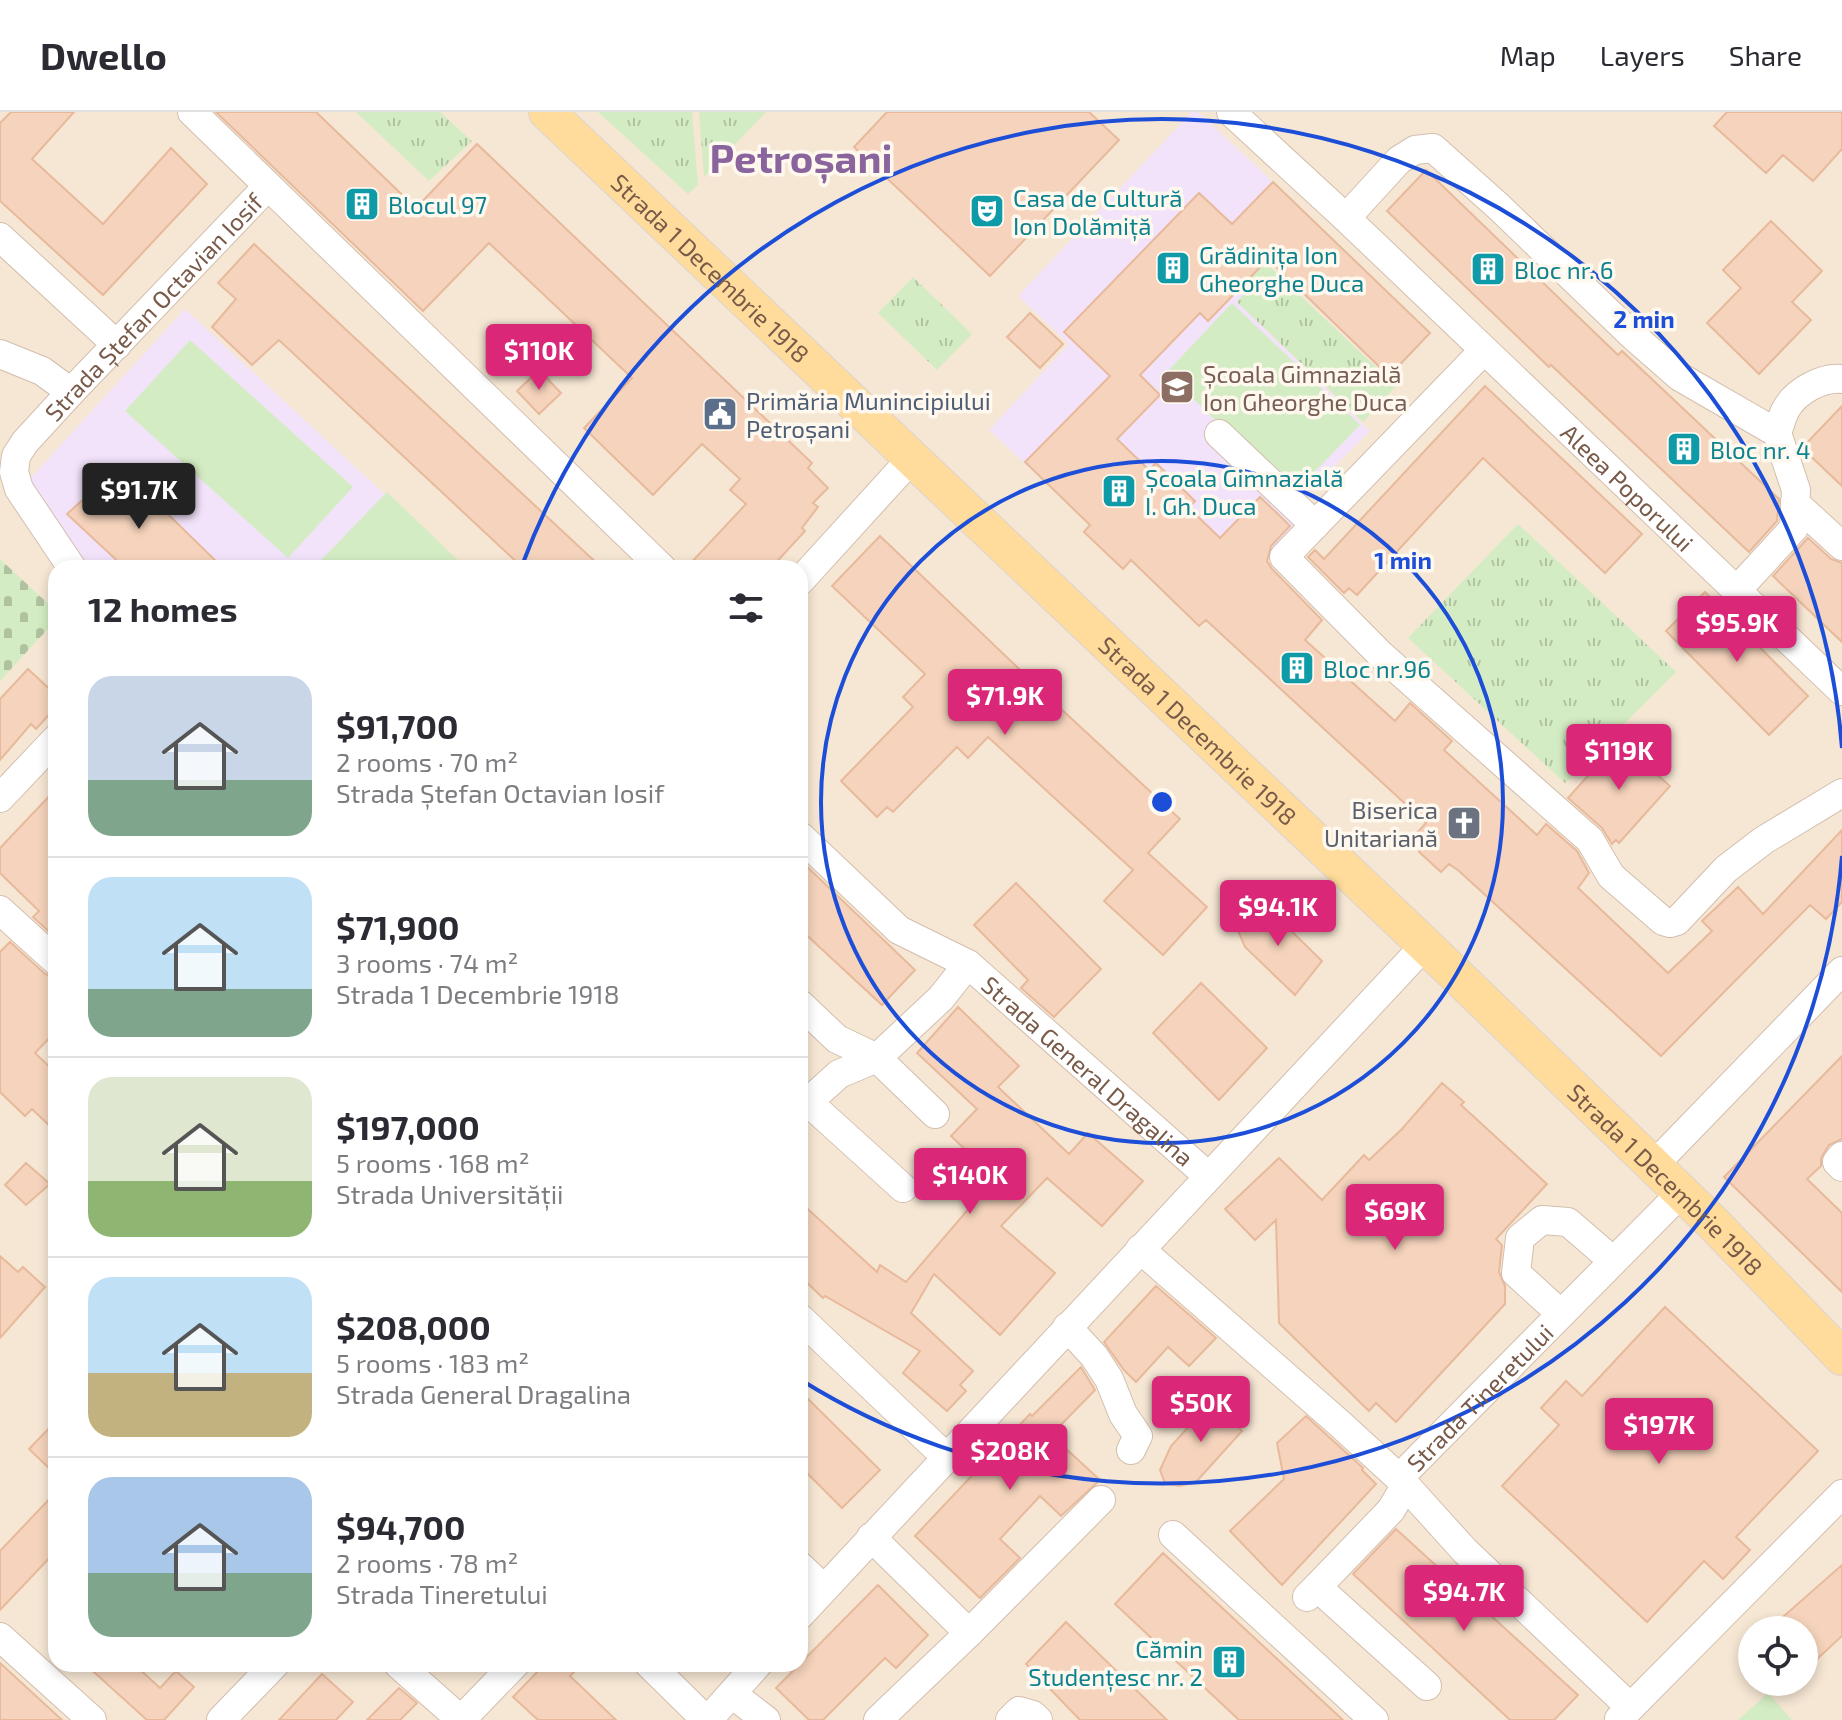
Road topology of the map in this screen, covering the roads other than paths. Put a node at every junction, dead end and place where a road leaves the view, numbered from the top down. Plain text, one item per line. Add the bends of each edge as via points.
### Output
1 (192, 112) edge
2 (547, 112) edge
3 (1231, 112) edge
4 (268, 186) junction
5 (1346, 218) junction
6 (0, 237) edge
7 (117, 345) junction
8 (1484, 350) junction
9 (0, 354) edge
10 (1842, 379) edge
11 (71, 392) junction
12 (1777, 433) junction
13 (1219, 434) dead end
14 (912, 458) junction
15 (1795, 503) junction
16 (1315, 525) junction
17 (1842, 546) edge
18 (67, 560) edge
19 (654, 560) edge
20 (808, 572) edge
21 (1737, 590) junction
22 (1842, 691) edge
23 (48, 747) edge
24 (1842, 793) edge
25 (0, 798) edge
26 (808, 844) edge
27 (0, 910) edge
28 (1425, 945) junction
29 (48, 954) edge
30 (968, 964) junction
31 (1839, 982) edge
32 (808, 1012) edge
33 (877, 1058) junction
34 (808, 1096) edge
35 (808, 1103) edge
36 (935, 1114) dead end
37 (1842, 1156) edge
38 (1653, 1166) junction
39 (1842, 1167) edge
40 (1208, 1176) junction
41 (903, 1188) dead end
42 (1681, 1193) junction
43 (1140, 1249) junction
44 (1612, 1260) junction
45 (1560, 1313) junction
46 (808, 1326) edge
47 (1067, 1327) junction
48 (1842, 1357) edge
49 (1131, 1450) dead end
50 (946, 1457) junction
51 (1402, 1482) junction
52 (1842, 1494) edge
53 (1101, 1500) dead end
54 (1173, 1535) dead end
55 (871, 1537) junction
56 (808, 1574) edge
57 (823, 1588) junction
58 (808, 1606) edge
59 (969, 1633) junction
60 (0, 1637) edge
61 (267, 1672) edge
62 (407, 1672) edge
63 (507, 1672) edge
64 (657, 1672) edge
65 (751, 1672) edge
66 (1427, 1686) dead end
67 (732, 1694) junction
68 (1624, 1714) edge
69 (92, 1720) edge
70 (221, 1720) edge
71 (461, 1720) edge
72 (707, 1720) edge
73 (766, 1720) edge
74 (878, 1720) edge
75 (1010, 1720) edge
76 (1038, 1720) edge
77 (1374, 1720) edge

1 - 4 street
2 - 14 main road, Strada 1 Decembrie 1918
3 - 5 street, Aleea Poporului
4 - 7 street, Strada Ștefan Octavian Iosif
4 - 19 street, Strada Ștefan Octavian Iosif
5 - 8 street, Aleea Poporului
5 - 12 street via 1399,160 1415,150 1433,148 1680,377
6 - 7 street
7 - 11 street, Strada Ștefan Octavian Iosif
8 - 16 street
8 - 21 street, Aleea Poporului
9 - 11 street via 42,371
10 - 12 street via 1810,386 1787,407
11 - 18 street, Strada Ștefan Octavian Iosif via 25,442 14,472 19,489
12 - 15 street via 1796,490
13 - 16 street
14 - 20 street
14 - 28 main road, Strada 1 Decembrie 1918
15 - 17 street
15 - 21 street via 1794,528
16 - 24 street via 1284,557 1381,655 1590,840 1611,876 1663,921 1677,921 1735,862
21 - 22 street, Aleea Poporului
23 - 25 street
26 - 30 street via 899,930
27 - 29 street
28 - 38 main road, Strada 1 Decembrie 1918
28 - 40 street, Strada General Dragalina
30 - 33 street via 941,998
30 - 40 street, Strada General Dragalina
31 - 38 street
32 - 33 street via 837,1039
33 - 34 street via 839,1074
33 - 36 street
35 - 41 street
37 - 39 street via 1837,1162
38 - 42 main road, Strada 1 Decembrie 1918
40 - 43 street, Strada General Dragalina
42 - 44 street, Strada Tineretului
42 - 48 main road, Strada 1 Decembrie 1918
43 - 47 street, Strada General Dragalina
43 - 51 street, Strada Tineretului
44 - 45 street, Strada Tineretului
44 - 45 street, Strada Tineretului via 1568,1222 1542,1220 1520,1238 1516,1273
45 - 51 street, Strada Tineretului
46 - 50 street
47 - 49 street via 1109,1379 1138,1436
47 - 50 street, Strada General Dragalina
50 - 55 street, Strada General Dragalina
51 - 66 street via 1391,1510 1312,1592
51 - 68 street, Strada Tineretului
52 - 68 street
53 - 59 street
54 - 77 street
55 - 57 street, Strada General Dragalina
55 - 59 street
56 - 57 street
57 - 58 street, Strada General Dragalina
59 - 74 street
60 - 69 street
61 - 70 street
62 - 71 street
63 - 71 street
64 - 72 street
65 - 67 street
67 - 72 street
67 - 73 street
75 - 76 street via 1019,1711

